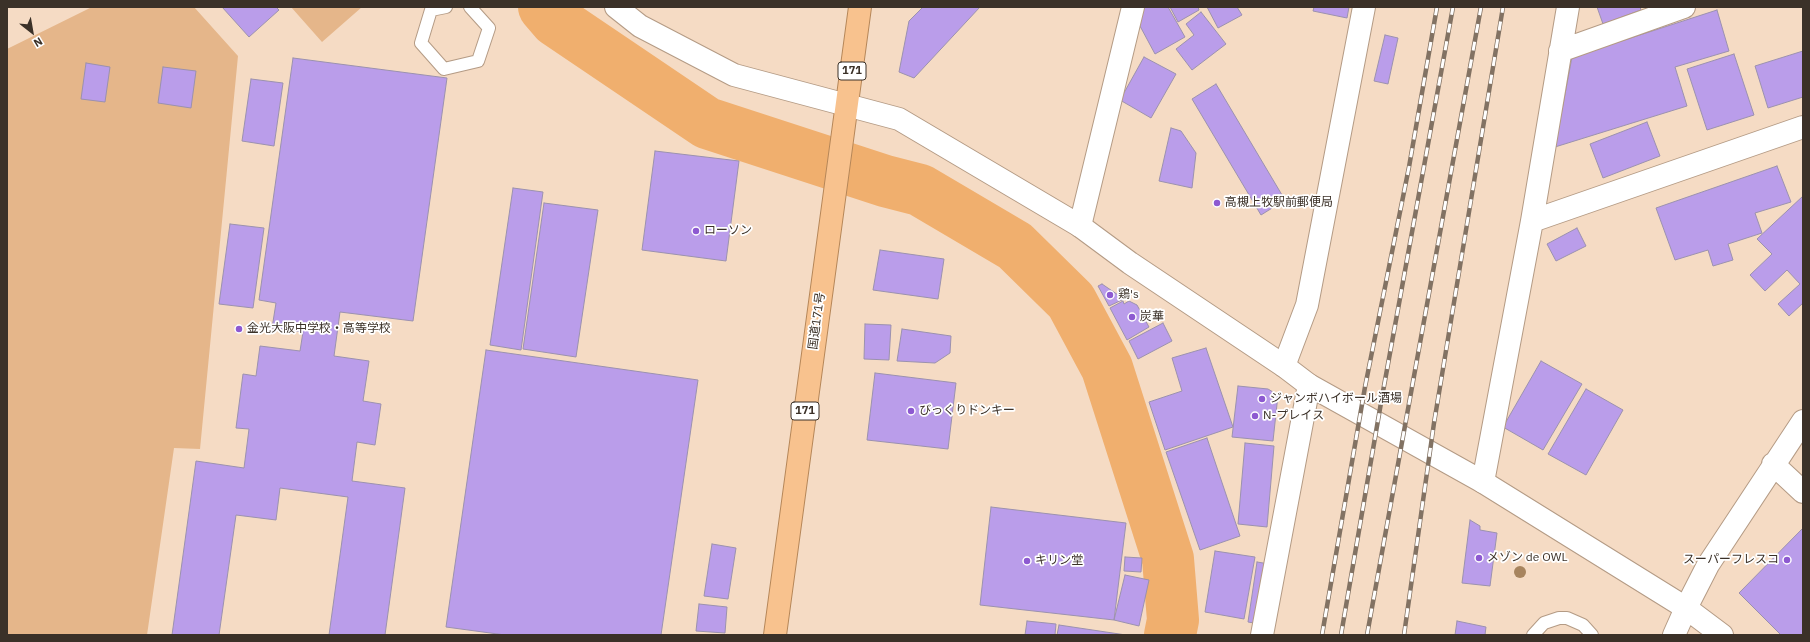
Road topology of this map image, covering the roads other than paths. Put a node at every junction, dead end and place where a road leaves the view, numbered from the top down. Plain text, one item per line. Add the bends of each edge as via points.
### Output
1 (446, 7) edge
2 (616, 7) edge
3 (860, 7) edge
4 (1133, 7) edge
5 (1364, 7) edge
6 (1568, 7) edge
7 (1684, 7) edge
8 (478, 10) edge
9 (1560, 51) junction
10 (847, 105) junction
11 (1803, 127) edge
12 (1532, 221) junction
13 (1080, 226) junction
14 (1284, 366) junction
15 (1309, 385) junction
16 (1803, 421) edge
17 (1774, 464) junction
18 (1483, 482) junction
19 (1803, 492) edge
20 (1686, 608) junction
21 (775, 635) edge
22 (1262, 635) edge
23 (1533, 635) edge
24 (1592, 635) edge
25 (1674, 635) edge
26 (1722, 635) edge

1 - 8 lane via 431,10 421,43 444,69 478,61 489,28
2 - 10 street via 640,26 734,75
3 - 10 highway, 国道171号 / 171
4 - 13 street
5 - 14 street via 1307,305
6 - 9 street
7 - 9 street
9 - 12 street
10 - 13 street via 899,119
10 - 21 highway, 国道171号 / 171
11 - 12 street
12 - 18 street
13 - 14 street via 1130,263
14 - 15 street
15 - 18 street
15 - 22 street
16 - 17 street
17 - 19 street
17 - 20 street via 1708,565
18 - 20 street
20 - 25 street
20 - 26 street
23 - 24 lane via 1544,623 1559,618 1567,618 1584,625

